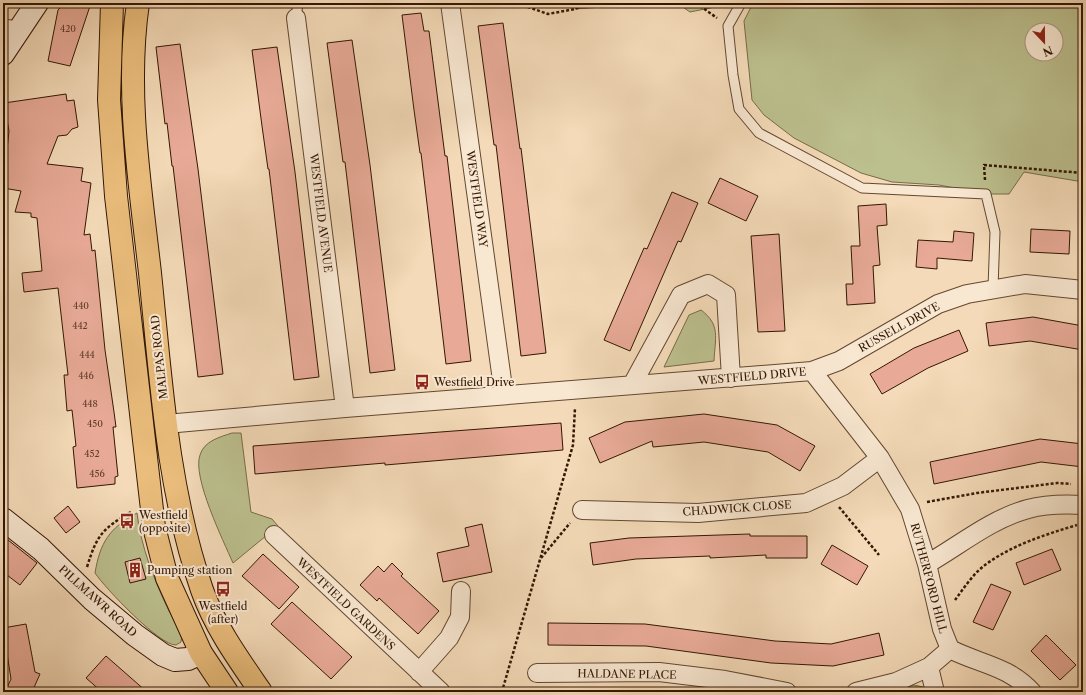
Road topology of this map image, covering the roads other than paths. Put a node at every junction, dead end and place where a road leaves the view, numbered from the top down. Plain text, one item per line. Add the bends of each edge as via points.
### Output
1 (37, 3) edge
2 (112, 3) edge
3 (138, 3) edge
4 (450, 3) edge
5 (741, 3) edge
6 (297, 10) edge
7 (11, 28) edge
8 (3, 54) edge
9 (993, 288) junction
10 (1083, 290) edge
11 (812, 371) junction
12 (731, 378) junction
13 (632, 385) junction
14 (504, 395) junction
15 (345, 408) junction
16 (166, 424) junction
17 (880, 458) junction
18 (1083, 505) edge
19 (582, 510) road end
20 (3, 519) edge
21 (274, 535) dead end
22 (927, 564) junction
23 (460, 591) dead end
24 (950, 649) junction
25 (201, 653) junction
26 (929, 667) junction
27 (419, 672) junction
28 (537, 673) dead end
29 (227, 692) edge
30 (261, 692) edge
31 (441, 692) edge
32 (787, 692) edge
33 (856, 692) edge
34 (935, 692) edge
35 (1032, 692) edge

1 - 7 street
2 - 25 main road via 109,100 116,189 154,527 167,578
3 - 16 main road, MALPAS ROAD via 134,30 134,128
4 - 14 street, WESTFIELD WAY
5 - 9 lane via 728,26 733,75 739,108 759,133 862,188 986,194 995,232
6 - 15 street, WESTFIELD AVENUE
7 - 8 street
9 - 10 street, RUSSELL DRIVE via 1024,284
9 - 11 street, RUSSELL DRIVE via 938,304 839,361
11 - 12 street, WESTFIELD DRIVE
11 - 17 street, RUTHERFORD HILL
12 - 13 street, WESTFIELD DRIVE
12 - 13 street via 726,295 708,284 682,295
13 - 14 street, WESTFIELD DRIVE
14 - 15 street, WESTFIELD DRIVE
15 - 16 street, WESTFIELD DRIVE
16 - 30 main road, MALPAS ROAD via 186,537 203,592 229,644
17 - 19 street, CHADWICK CLOSE via 843,486 806,504 698,512
17 - 22 street, RUTHERFORD HILL via 910,509
18 - 22 street via 1058,504 1027,509 993,522
20 - 25 street, PILLMAWR ROAD via 41,549 92,599 163,655 175,660 188,659
21 - 27 street, WESTFIELD GARDENS
22 - 24 street, RUTHERFORD HILL via 942,629
23 - 27 street via 460,617 449,638
24 - 26 street
24 - 35 street via 996,666
25 - 29 main road
26 - 33 street via 896,682
26 - 34 street
27 - 31 street, WESTFIELD GARDENS
28 - 32 street, HALDANE PLACE via 658,672 725,680

